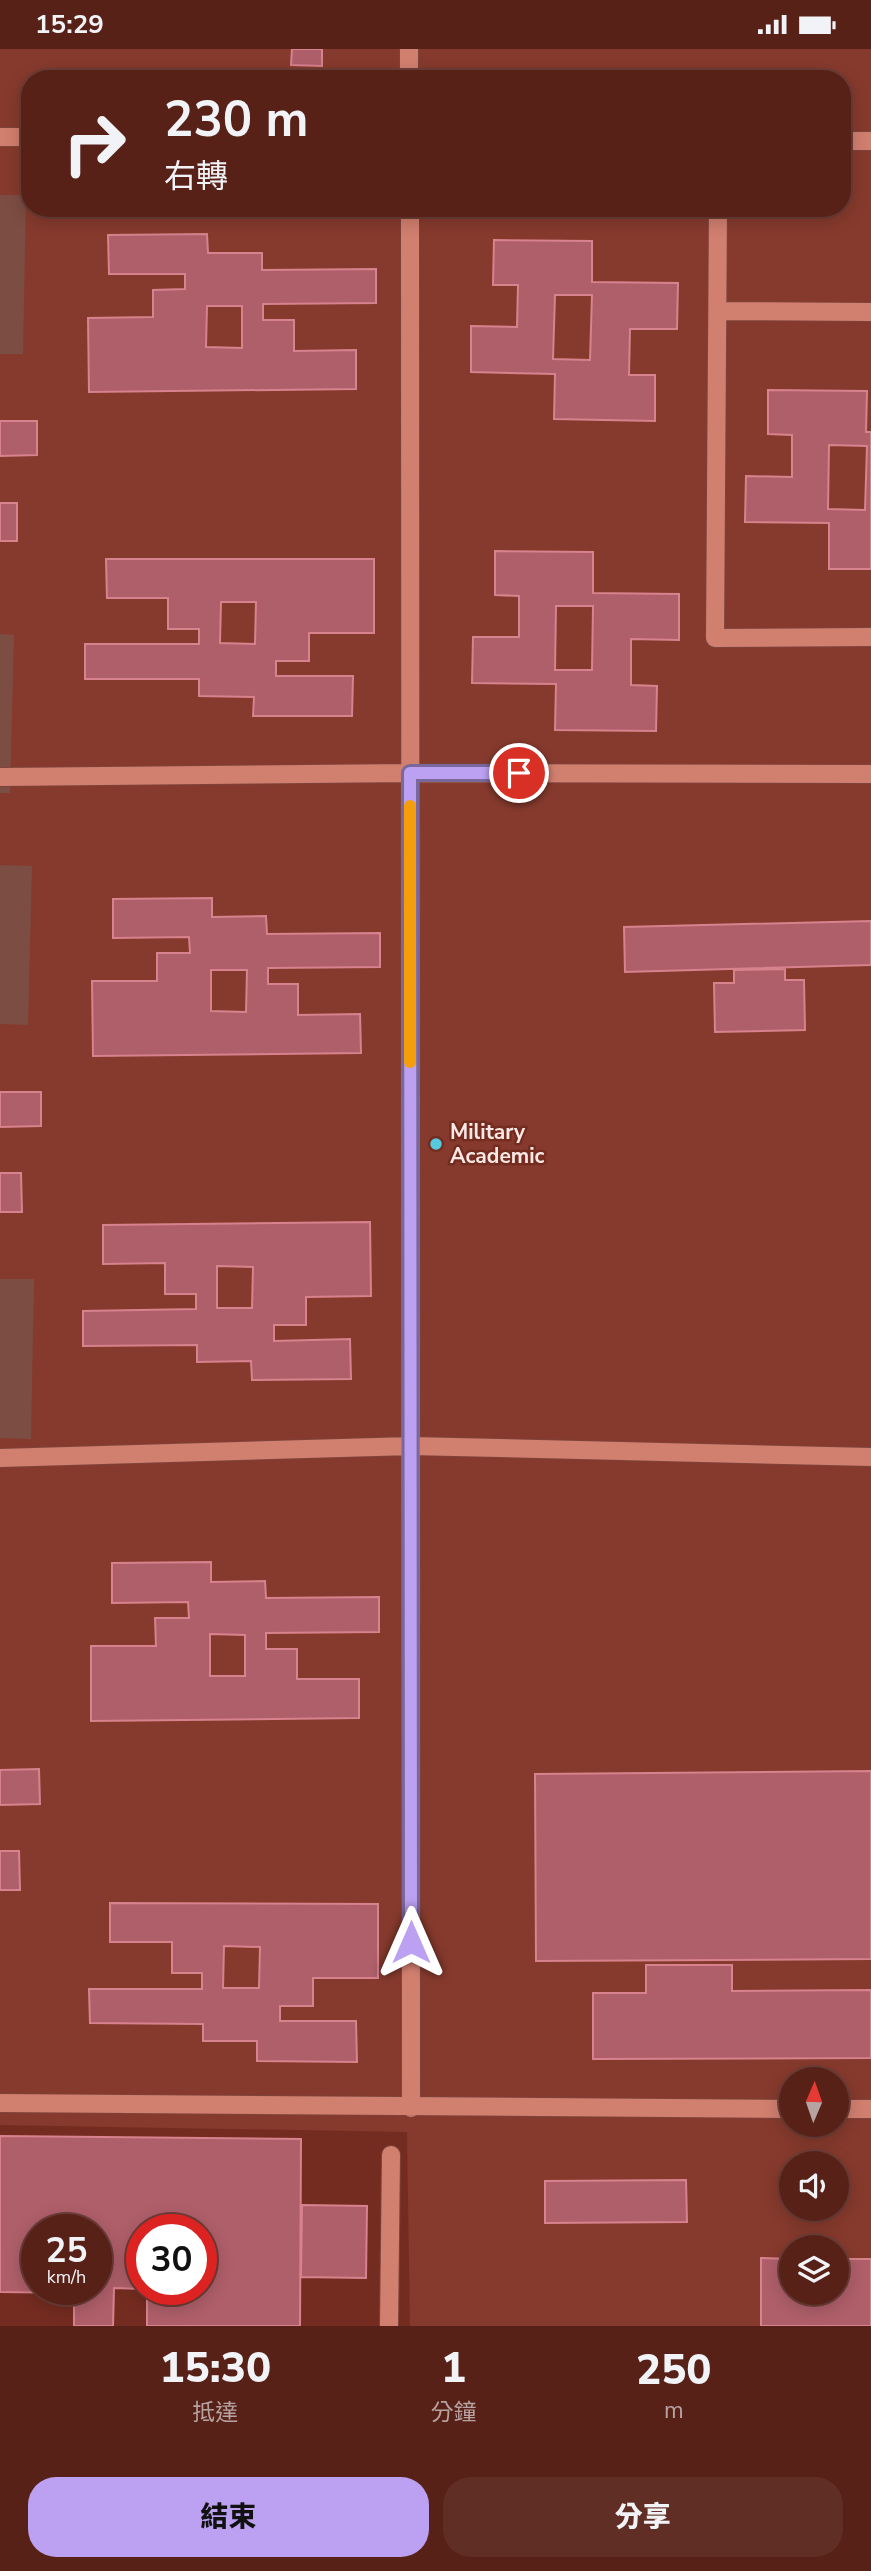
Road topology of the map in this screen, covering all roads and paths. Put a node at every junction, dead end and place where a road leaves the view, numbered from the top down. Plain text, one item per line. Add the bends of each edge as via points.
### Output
1 (409, 49) edge
2 (409, 70) edge
3 (0, 137) edge
4 (21, 138) edge
5 (851, 141) edge
6 (871, 141) edge
7 (410, 217) edge
8 (718, 217) edge
9 (718, 311) junction
10 (871, 312) edge
11 (871, 637) edge
12 (410, 773) junction
13 (871, 774) edge
14 (0, 778) edge
15 (411, 1446) junction
16 (871, 1457) edge
17 (0, 1458) edge
18 (0, 2103) edge
19 (411, 2108) junction
20 (779, 2109) edge
21 (849, 2109) edge
22 (871, 2109) edge
23 (391, 2155) dead end
24 (389, 2326) edge

1 - 2 street
3 - 4 street
5 - 6 street
7 - 12 street
8 - 9 street
9 - 10 street
9 - 11 street via 715,638
12 - 13 street
12 - 14 street
12 - 15 street
15 - 16 street
15 - 17 street
15 - 19 street
18 - 19 street
19 - 20 street
21 - 22 street
23 - 24 street

